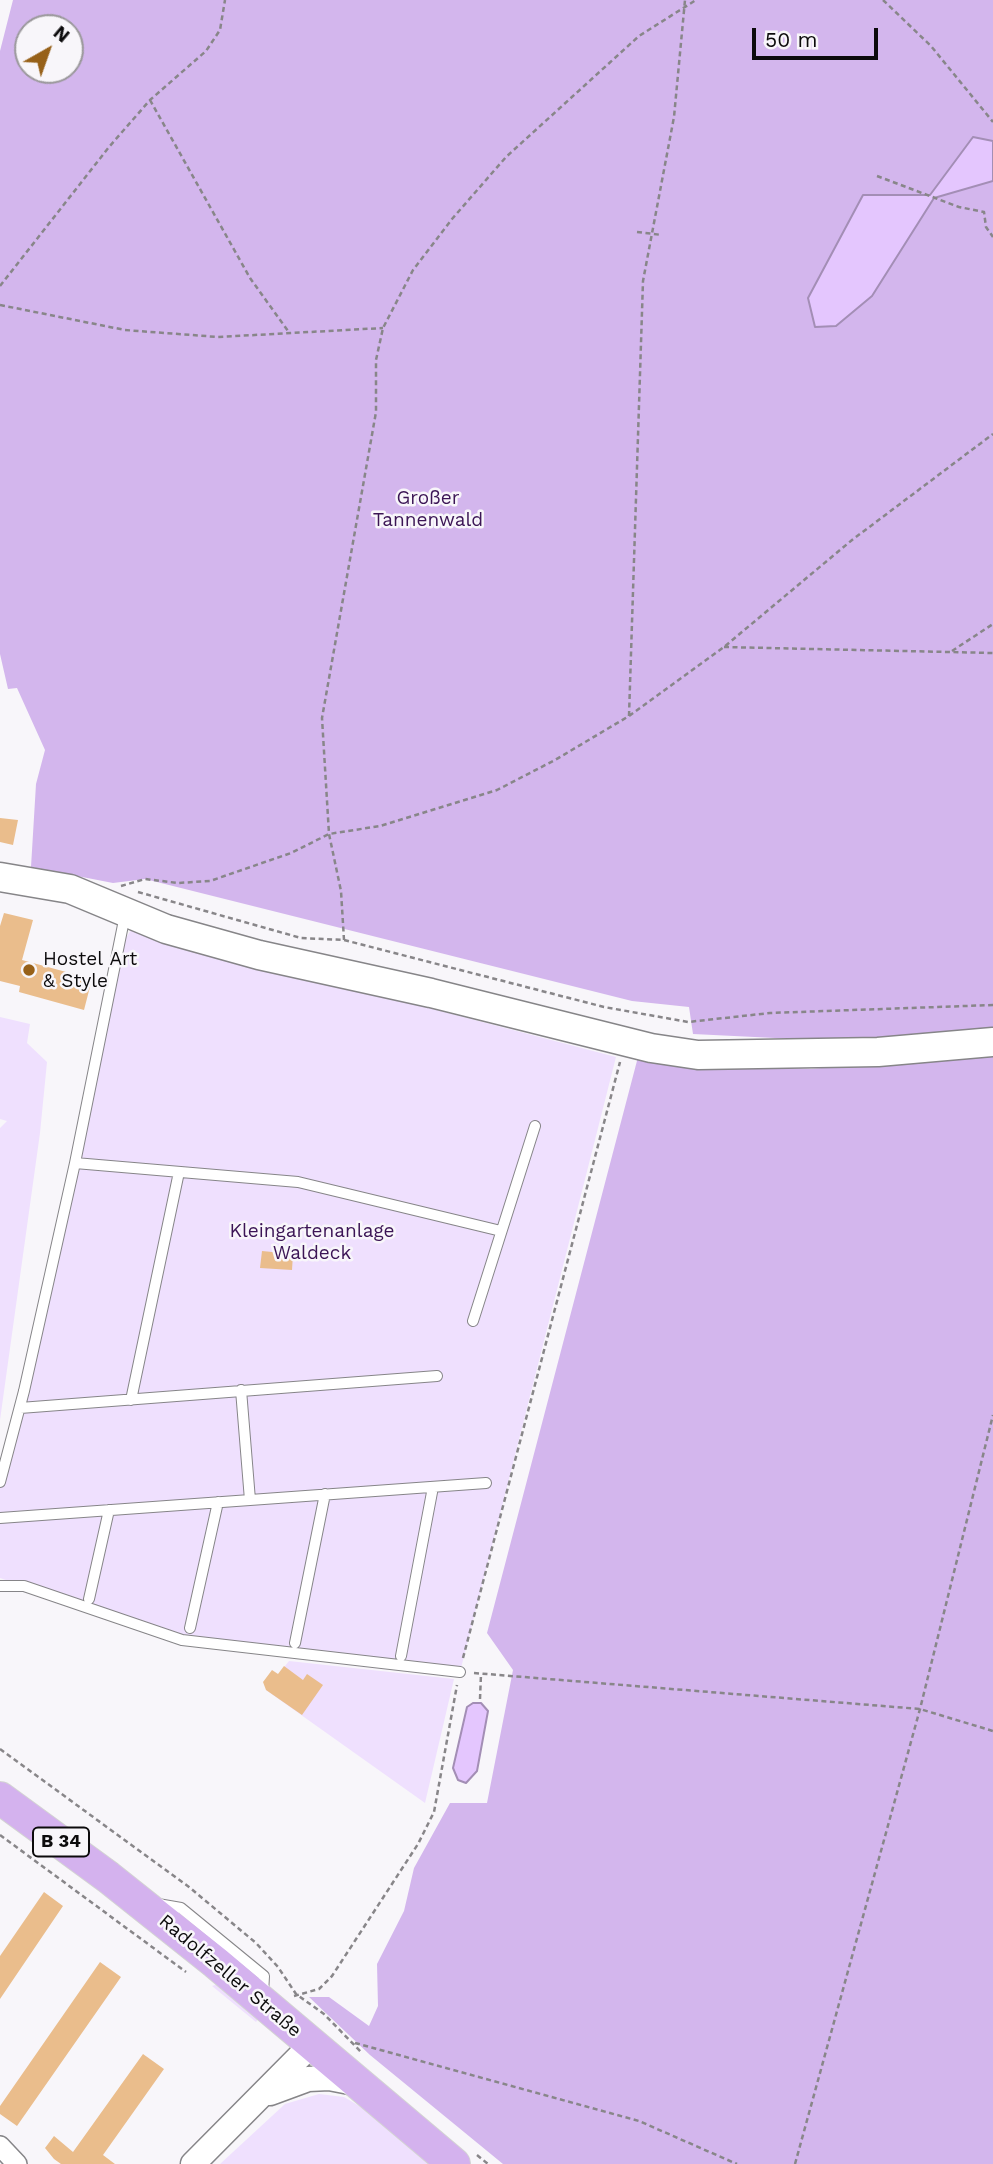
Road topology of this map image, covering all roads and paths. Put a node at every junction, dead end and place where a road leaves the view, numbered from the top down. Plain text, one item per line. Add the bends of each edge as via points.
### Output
1 (225, 0) edge
2 (685, 0) edge
3 (696, 0) edge
4 (883, 0) edge
5 (683, 9) junction
6 (150, 100) junction
7 (993, 122) edge
8 (877, 176) dead end
9 (637, 232) dead end
10 (652, 234) junction
11 (662, 235) dead end
12 (993, 237) edge
13 (0, 286) edge
14 (0, 305) edge
15 (383, 328) junction
16 (288, 331) junction
17 (993, 435) edge
18 (993, 624) edge
19 (723, 647) junction
20 (951, 652) junction
21 (993, 653) edge
22 (629, 716) junction
23 (329, 834) junction
24 (0, 877) edge
25 (145, 879) dead end
26 (116, 887) dead end
27 (125, 914) junction
28 (344, 940) junction
29 (993, 1005) edge
30 (993, 1042) edge
31 (626, 1044) junction
32 (535, 1126) dead end
33 (75, 1163) junction
34 (179, 1172) junction
35 (502, 1231) junction
36 (473, 1321) dead end
37 (437, 1376) dead end
38 (241, 1390) junction
39 (131, 1400) junction
40 (20, 1408) junction
41 (993, 1415) edge
42 (0, 1482) edge
43 (486, 1483) dead end
44 (433, 1487) junction
45 (325, 1494) junction
46 (250, 1500) junction
47 (218, 1502) junction
48 (109, 1510) junction
49 (0, 1518) edge
50 (0, 1586) edge
51 (89, 1599) dead end
52 (190, 1628) dead end
53 (295, 1643) dead end
54 (401, 1656) dead end
55 (460, 1672) junction
56 (481, 1674) junction
57 (480, 1699) dead end
58 (919, 1709) junction
59 (993, 1731) edge
60 (0, 1798) edge
61 (296, 1994) dead end
62 (351, 2043) dead end
63 (313, 2044) junction
64 (361, 2085) junction
65 (263, 2096) junction
66 (0, 2146) edge
67 (18, 2164) edge
68 (193, 2164) edge
69 (454, 2164) edge
70 (737, 2164) edge
71 (795, 2164) edge

1 - 6 path via 220,30 206,51
2 - 5 path
3 - 5 path
4 - 7 path via 931,46
5 - 10 path via 674,117
5 - 15 path via 639,36 506,157 413,270
6 - 13 path via 67,196
6 - 16 path via 250,278
8 - 12 path via 984,212
9 - 10 path
10 - 11 path
10 - 22 path via 643,281
14 - 16 path via 125,330 218,337
15 - 16 path
15 - 23 path via 376,360 376,412 323,718
17 - 19 path via 831,557
18 - 20 path
19 - 20 path
19 - 22 path
20 - 21 path
22 - 23 path via 497,790 380,826
23 - 25 path via 210,881
23 - 28 path via 341,891
24 - 27 main road via 70,889
26 - 28 path via 301,938
27 - 31 main road via 259,955 431,993
27 - 33 lane
28 - 29 path via 604,1007 688,1022 770,1013
30 - 31 main road via 878,1052 698,1055
31 - 55 path
32 - 35 lane
33 - 34 lane
33 - 40 lane
34 - 35 lane via 298,1182
34 - 39 lane
35 - 36 lane
37 - 38 lane
38 - 39 lane
38 - 46 lane
39 - 40 lane
40 - 42 lane
41 - 58 path
43 - 44 lane
44 - 45 lane
44 - 54 lane
45 - 46 lane
45 - 53 lane
46 - 47 lane
47 - 48 lane
47 - 52 lane
48 - 49 lane
48 - 51 lane
50 - 55 lane via 24,1586 183,1640
55 - 56 path
55 - 61 path via 434,1812 418,1844 332,1976 319,1989
56 - 57 path
56 - 58 path
58 - 59 path
58 - 71 path
60 - 63 main road, Radolfzeller Straße / B 34 via 139,1901
62 - 70 path via 639,2121
63 - 64 main road, Radolfzeller Straße / B 34
63 - 65 street
64 - 65 street via 307,2079
64 - 69 main road, Radolfzeller Straße / B 34
65 - 68 street
66 - 67 street

